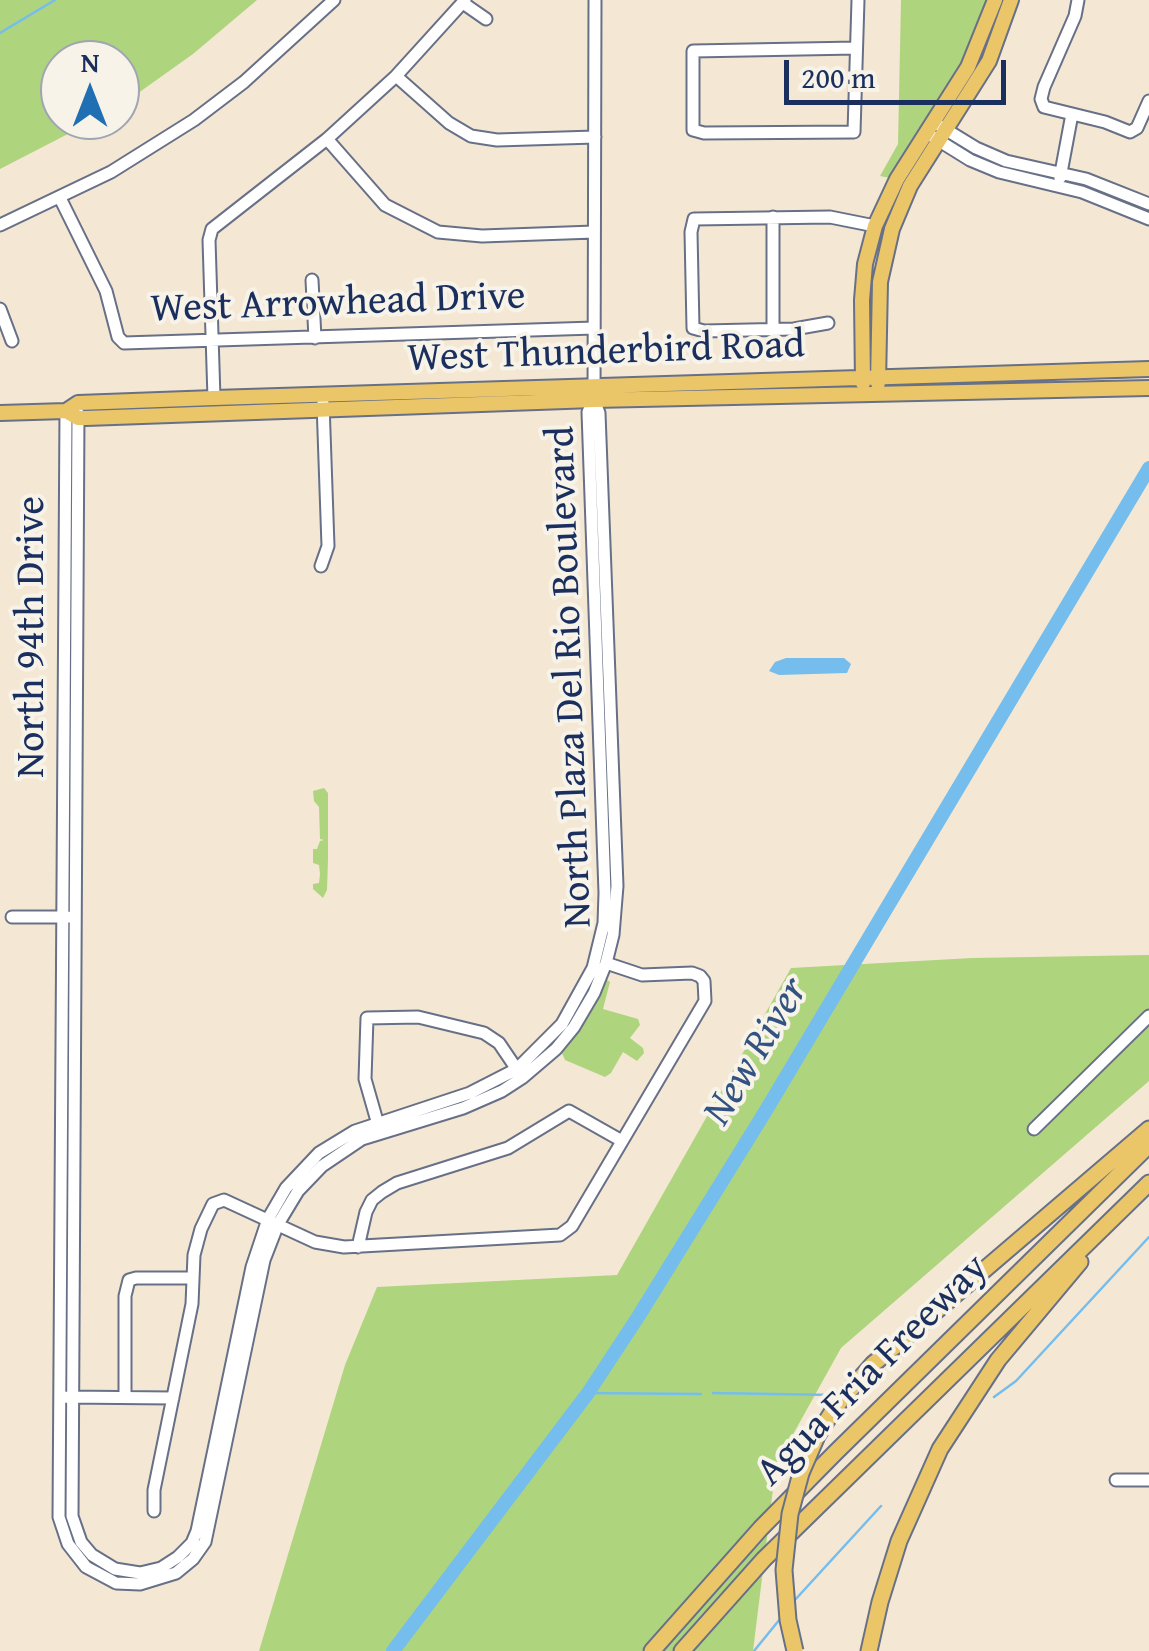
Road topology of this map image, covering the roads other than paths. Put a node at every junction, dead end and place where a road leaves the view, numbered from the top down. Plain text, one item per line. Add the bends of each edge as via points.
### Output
1 (334, 0) edge
2 (594, 0) edge
3 (858, 0) edge
4 (995, 0) edge
5 (1011, 0) edge
6 (1078, 0) edge
7 (464, 2) edge
8 (486, 19) dead end
9 (856, 48) junction
10 (396, 76) junction
11 (1149, 101) edge
12 (1072, 114) junction
13 (936, 131) junction
14 (594, 137) junction
15 (327, 140) junction
16 (1059, 180) junction
17 (60, 198) junction
18 (1149, 204) edge
19 (773, 218) junction
20 (1149, 219) edge
21 (0, 225) edge
22 (875, 226) junction
23 (594, 232) junction
24 (882, 267) junction
25 (312, 280) dead end
26 (0, 309) edge
27 (828, 323) dead end
28 (594, 328) junction
29 (773, 330) junction
30 (315, 338) junction
31 (12, 341) dead end
32 (212, 341) junction
33 (1142, 369) edge
34 (874, 383) junction
35 (1149, 388) edge
36 (594, 392) junction
37 (322, 394) junction
38 (214, 398) junction
39 (74, 411) junction
40 (323, 411) junction
41 (0, 414) edge
42 (160, 415) junction
43 (320, 566) dead end
44 (12, 917) dead end
45 (69, 917) junction
46 (609, 924) junction
47 (606, 963) junction
48 (577, 1013) junction
49 (1149, 1016) edge
50 (520, 1074) junction
51 (376, 1121) junction
52 (1034, 1129) dead end
53 (1149, 1130) edge
54 (622, 1141) junction
55 (1149, 1145) edge
56 (323, 1158) junction
57 (1149, 1182) edge
58 (273, 1222) junction
59 (1108, 1222) junction
60 (358, 1247) junction
61 (194, 1278) junction
62 (66, 1397) junction
63 (125, 1397) junction
64 (172, 1398) junction
65 (1116, 1480) dead end
66 (1149, 1480) edge
67 (154, 1511) dead end
68 (150, 1577) joint
69 (652, 1651) edge
70 (682, 1651) edge
71 (795, 1651) edge
72 (869, 1651) edge

1 - 17 street via 194,120
2 - 14 street, North Plaza Del Rio Boulevard
3 - 9 street
4 - 13 main road
5 - 13 main road via 990,62
6 - 12 street via 1041,99 1044,107
7 - 8 street
7 - 10 street
9 - 9 street via 693,50 693,130 854,132
10 - 14 street via 471,136
10 - 15 street
11 - 12 street via 1130,132
12 - 16 street
13 - 16 street via 984,167
13 - 22 main road via 896,181
13 - 24 main road via 899,210
14 - 23 street, North Plaza Del Rio Boulevard
15 - 23 street via 385,205 438,232
15 - 32 street via 212,229
16 - 18 street via 1097,183
16 - 20 street
17 - 21 street
17 - 32 street, West Arrowhead Drive via 106,290 124,344
19 - 22 street via 830,217
19 - 29 street
19 - 29 street via 694,220 691,232 693,328
22 - 24 main road
22 - 34 main road via 863,290
23 - 28 street, North Plaza Del Rio Boulevard
24 - 34 main road
25 - 30 street
26 - 31 street
27 - 29 street
28 - 30 street, West Arrowhead Drive
28 - 36 street, North Plaza Del Rio Boulevard
30 - 32 street, West Arrowhead Drive
32 - 38 street
33 - 34 main road, West Thunderbird Road
34 - 35 main road, West Thunderbird Road
34 - 36 main road, West Thunderbird Road
34 - 36 main road, West Thunderbird Road via 860,394
36 - 37 main road, West Thunderbird Road
36 - 40 main road, West Thunderbird Road
36 - 46 street, North Plaza Del Rio Boulevard via 588,412 617,886
37 - 38 main road, West Thunderbird Road
37 - 40 street
38 - 39 main road, West Thunderbird Road
38 - 42 main road
39 - 41 main road, West Thunderbird Road
39 - 42 main road, West Thunderbird Road
39 - 45 street, North 94th Drive
40 - 42 main road, West Thunderbird Road
40 - 43 street via 328,546
44 - 45 street
45 - 62 street, North 94th Drive
46 - 47 street, North Plaza Del Rio Boulevard
46 - 48 street, North Plaza Del Rio Boulevard
47 - 48 street, North Plaza Del Rio Boulevard
47 - 54 street via 642,975 692,974 704,981 700,1012
48 - 50 street, North Plaza Del Rio Boulevard via 556,1049
49 - 52 street
50 - 51 street, North Plaza Del Rio Boulevard
50 - 51 street via 484,1033 418,1017 368,1018 365,1079
50 - 56 street, North Plaza Del Rio Boulevard via 502,1091 463,1108 374,1134
51 - 56 street, North Plaza Del Rio Boulevard
53 - 71 highway, bridge via 894,1347 836,1406 801,1473 787,1532 784,1570
54 - 60 street via 566,1232
54 - 60 street via 569,1111 508,1148 382,1192 366,1212
55 - 69 highway, Agua Fria Freeway via 836,1452
56 - 58 street, North Plaza Del Rio Boulevard
57 - 59 highway, Agua Fria Freeway
58 - 60 street via 315,1242
58 - 61 street via 219,1200 201,1229
58 - 68 street, North Plaza Del Rio Boulevard via 252,1267 197,1532 185,1551
59 - 70 highway, Agua Fria Freeway via 764,1560
59 - 72 highway via 998,1360 940,1449 894,1556
61 - 63 street via 129,1280
61 - 64 street
62 - 63 street
62 - 68 street, North 94th Drive via 77,1534 107,1566
63 - 64 street
64 - 67 street
65 - 66 street

